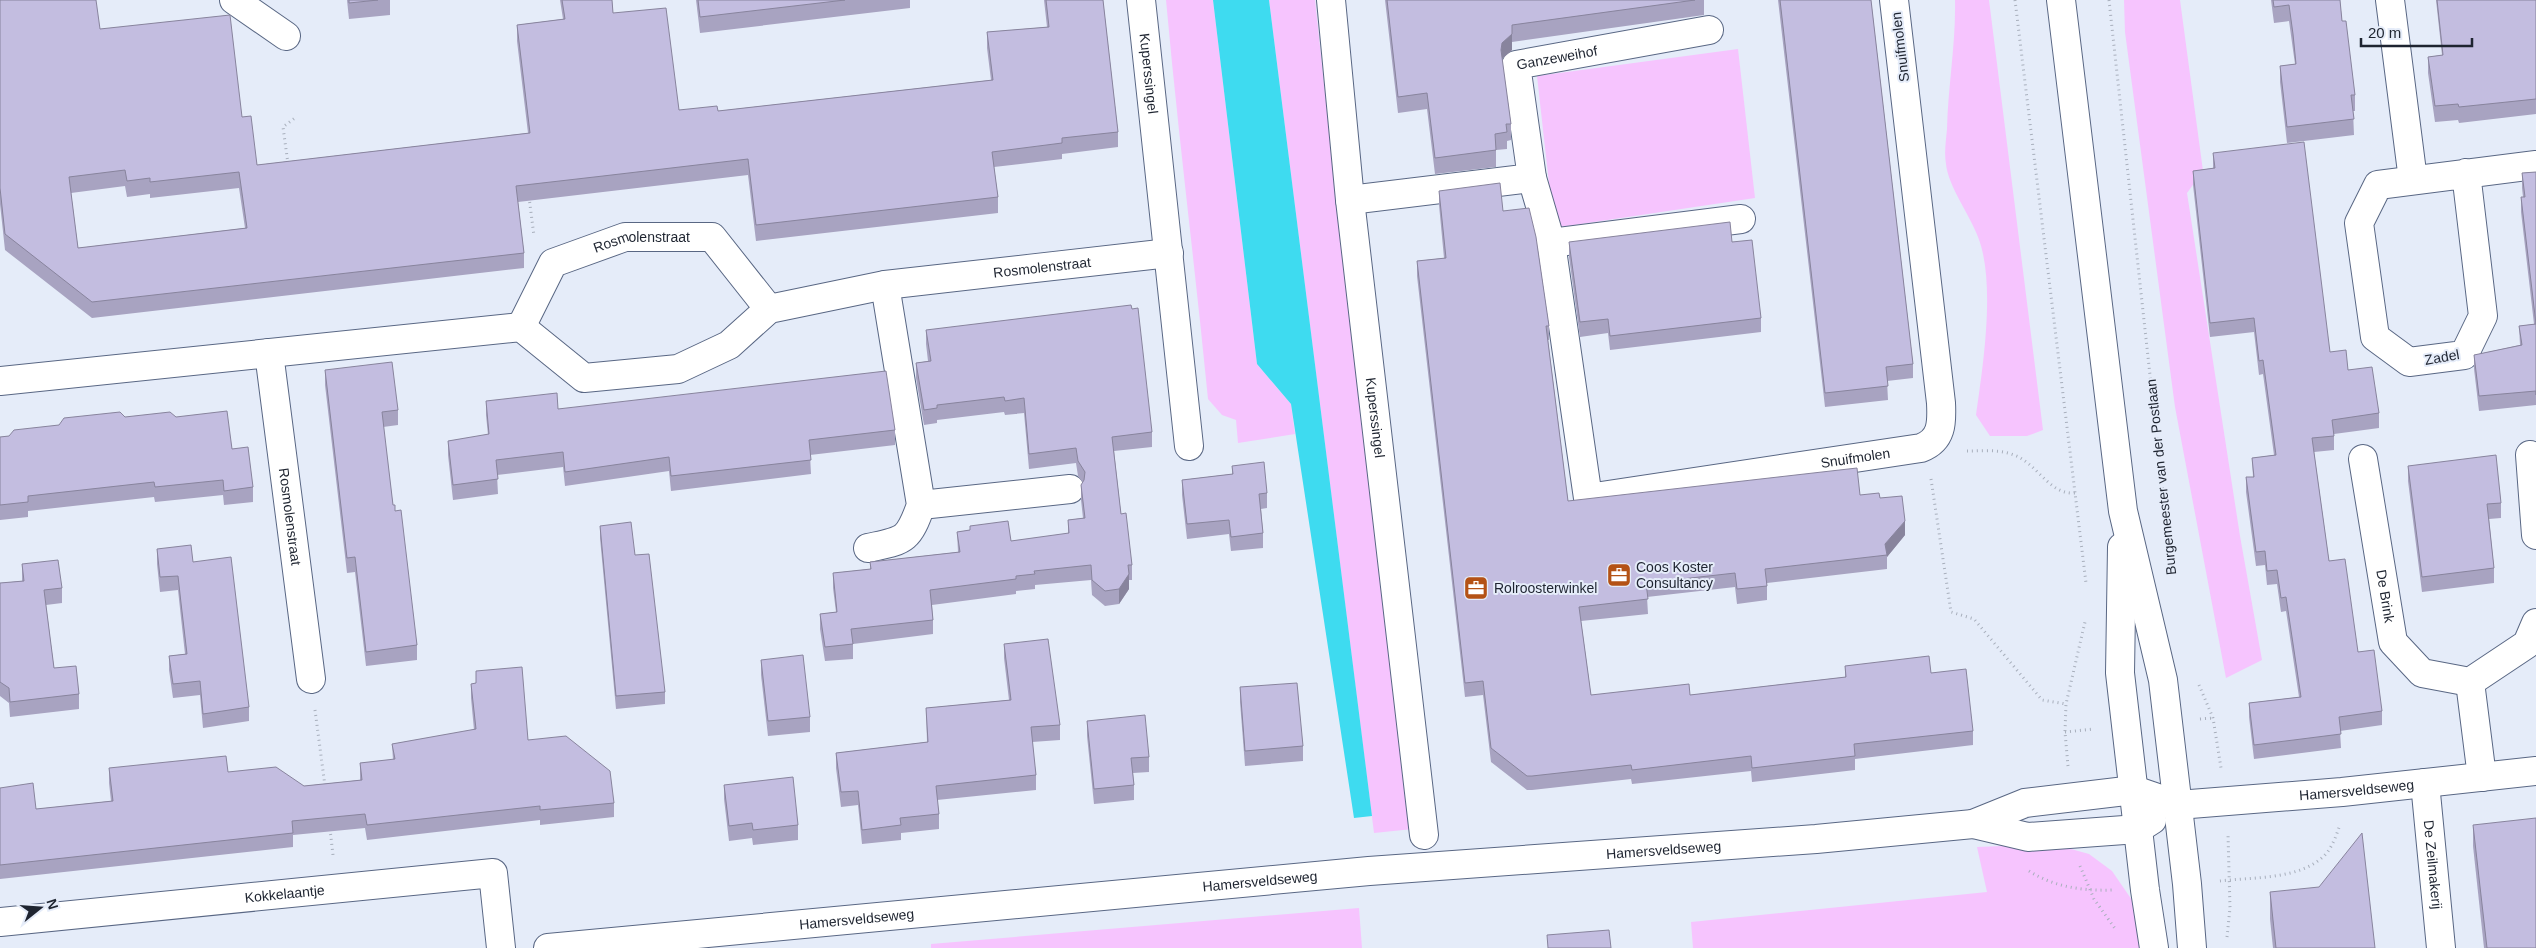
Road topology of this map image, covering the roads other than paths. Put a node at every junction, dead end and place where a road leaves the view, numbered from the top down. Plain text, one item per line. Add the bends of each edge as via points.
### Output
1 (234, 0) edge
2 (1141, 0) edge
3 (1331, 0) edge
4 (1894, 0) edge
5 (2061, 0) edge
6 (2390, 0) edge
7 (1709, 30) dead end
8 (286, 36) dead end
9 (2536, 164) edge
10 (2466, 173) junction
11 (1532, 178) junction
12 (2413, 180) junction
13 (1350, 200) junction
14 (1741, 219) dead end
15 (1551, 243) junction
16 (1169, 253) junction
17 (885, 285) junction
18 (769, 309) junction
19 (521, 328) junction
20 (269, 353) junction
21 (0, 380) edge
22 (1190, 446) dead end
23 (2530, 455) dead end
24 (2363, 460) dead end
25 (1070, 489) dead end
26 (921, 506) junction
27 (2123, 511) junction
28 (2536, 535) edge
29 (868, 548) dead end
30 (2536, 623) edge
31 (311, 679) road end
32 (2470, 682) junction
33 (2536, 771) edge
34 (2482, 777) junction
35 (2426, 783) junction
36 (2134, 790) junction
37 (2178, 805) junction
38 (1973, 824) junction
39 (2138, 829) junction
40 (1424, 835) dead end
41 (0, 922) edge
42 (793, 937) edge
43 (501, 948) edge
44 (548, 948) edge
45 (2154, 948) edge
46 (2192, 948) edge
47 (2441, 948) edge

1 - 8 street
2 - 16 street, Kuperssingel
3 - 13 street, Kuperssingel
4 - 15 street, Snuifmolen via 1941,403 1941,427 1930,443 1588,498
5 - 27 street
6 - 12 street
7 - 11 street, Ganzeweihof via 1516,65
9 - 10 street, Zadel
10 - 12 street, Zadel
10 - 12 street, Zadel via 2484,316 2464,355 2410,362 2375,337 2359,223 2378,185
11 - 13 street
11 - 15 street, Ganzeweihof
13 - 40 street, Kuperssingel
14 - 15 street
16 - 17 street, Rosmolenstraat
16 - 22 street, Kuperssingel
17 - 18 street, Rosmolenstraat
17 - 26 street
18 - 19 street via 729,345 678,369 584,378
18 - 19 street, Rosmolenstraat via 712,238 625,238 553,263
19 - 20 street
20 - 21 street
20 - 31 street, Rosmolenstraat
23 - 28 street
24 - 32 street, De Brink via 2393,642 2422,673
25 - 26 street
26 - 29 street via 913,528 902,541
27 - 36 street via 2120,673
27 - 37 street via 2163,680
30 - 32 street via 2527,644
32 - 34 street
33 - 34 street, Hamersveldseweg
34 - 35 street, Hamersveldseweg
35 - 37 street, Hamersveldseweg
35 - 47 street, De Zeilmakerij
36 - 37 street, Hamersveldseweg
36 - 38 street, Hamersveldseweg via 2025,803
36 - 39 street
37 - 39 street, Hamersveldseweg
37 - 46 street
38 - 39 street, Hamersveldseweg via 2028,837
38 - 42 street, Hamersveldseweg via 1816,839 1378,870
39 - 45 street
41 - 43 street, Kokkelaantje via 493,872
42 - 44 street, Hamersveldseweg

